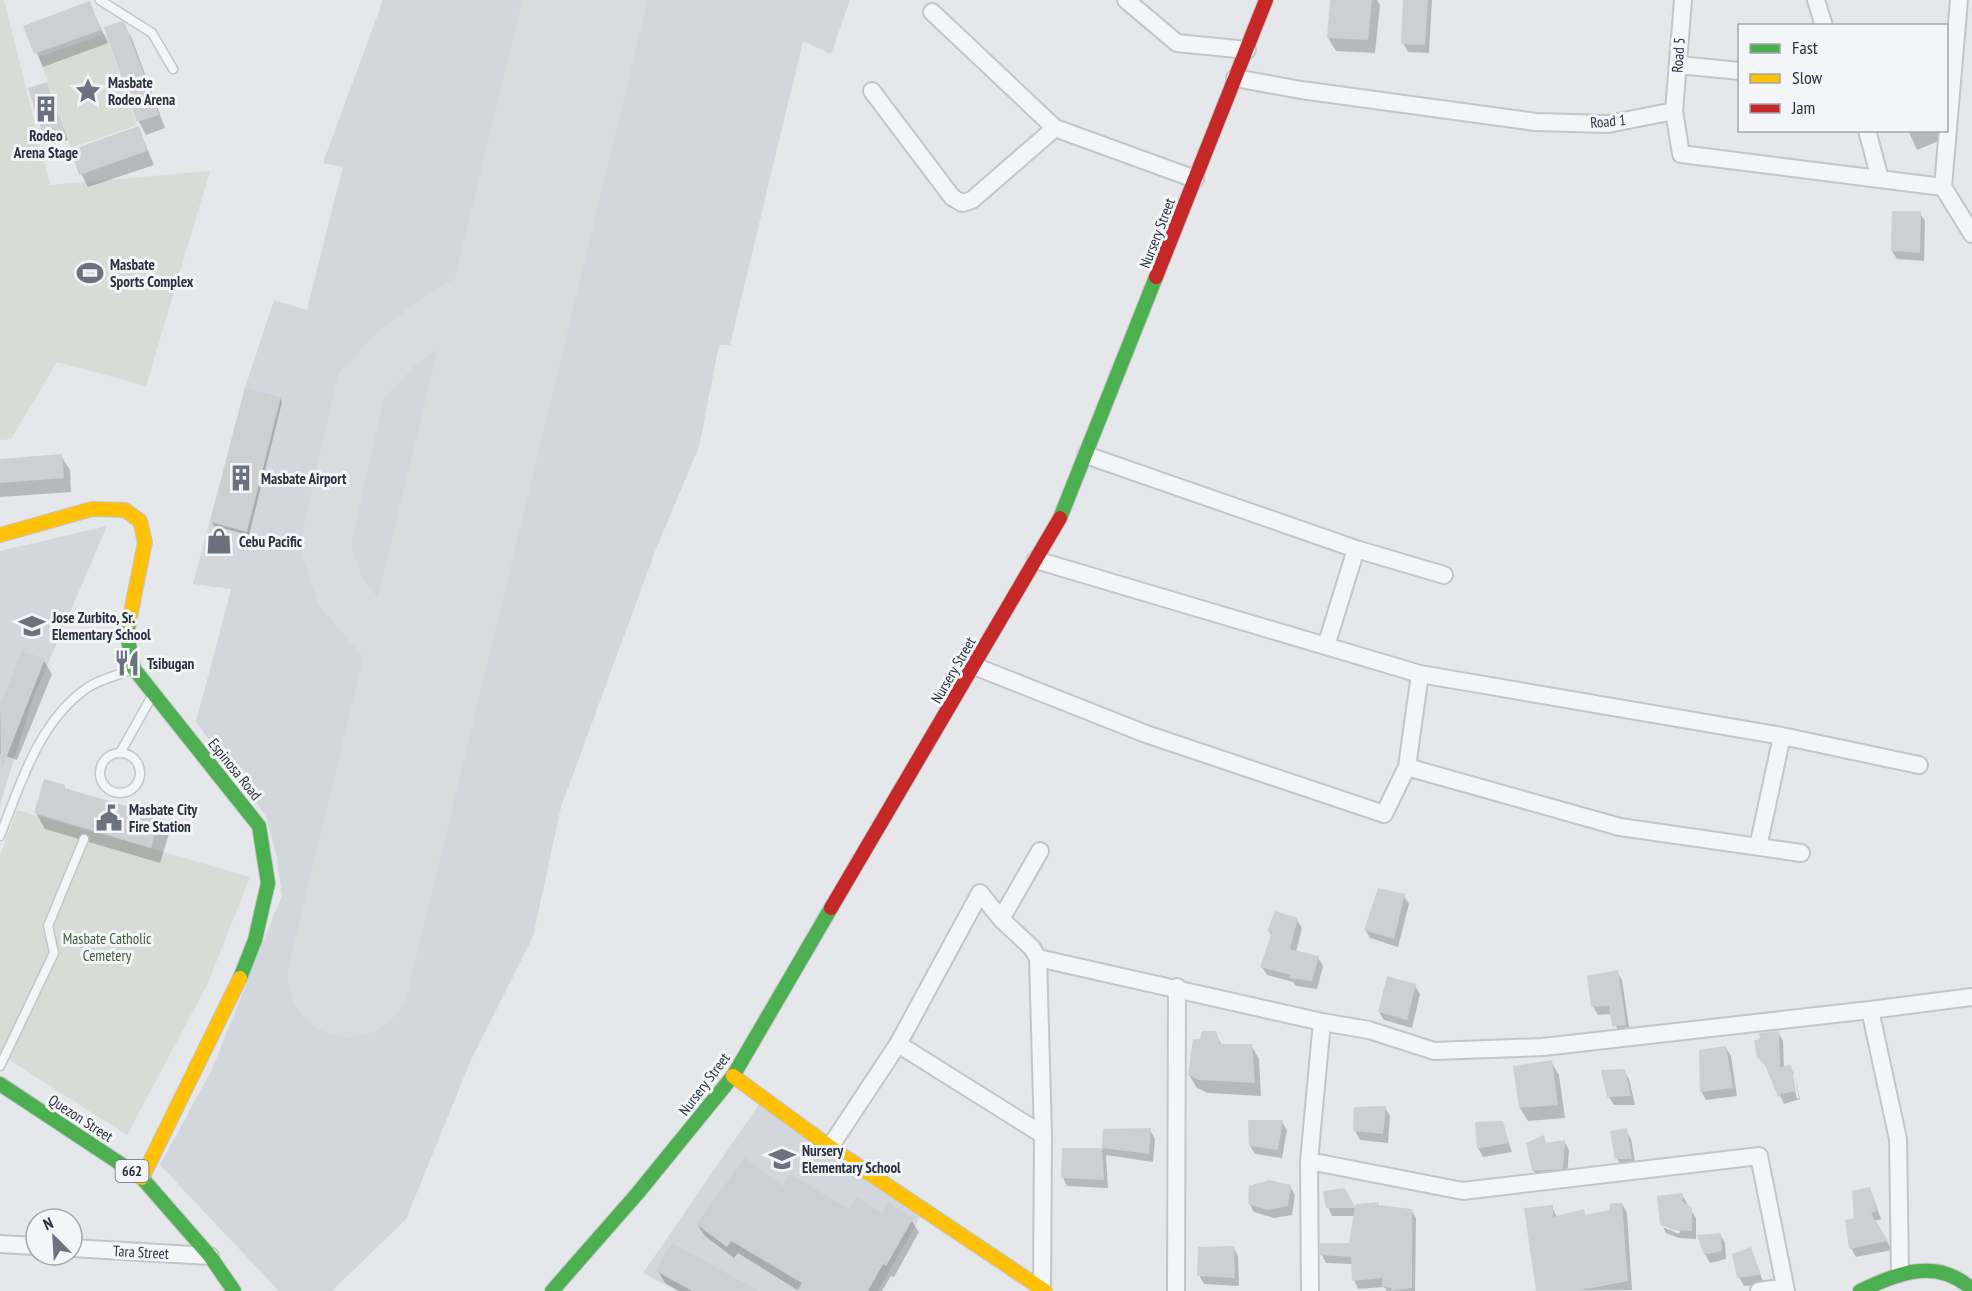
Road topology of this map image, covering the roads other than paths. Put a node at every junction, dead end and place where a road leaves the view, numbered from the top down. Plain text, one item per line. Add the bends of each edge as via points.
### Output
1 (100, 0) edge
2 (1126, 0) edge
3 (1266, 0) edge
4 (1683, 0) edge
5 (1804, 0) edge
6 (1816, 0) edge
7 (1959, 0) edge
8 (932, 12) dead end
9 (1823, 24) edge
10 (1247, 50) junction
11 (1678, 65) junction
12 (173, 69) dead end
13 (1738, 71) edge
14 (1235, 78) junction
15 (872, 91) dead end
16 (1674, 111) junction
17 (1055, 128) junction
18 (1948, 129) edge
19 (1868, 132) edge
20 (1948, 132) edge
21 (1195, 179) junction
22 (1880, 179) junction
23 (1943, 187) junction
24 (1972, 234) edge
25 (1086, 455) junction
26 (0, 535) edge
27 (1356, 549) junction
28 (1036, 560) junction
29 (1444, 575) dead end
30 (1326, 646) junction
31 (974, 666) junction
32 (134, 669) junction
33 (1420, 674) junction
34 (153, 695) junction
35 (1782, 736) junction
36 (120, 753) junction
37 (1919, 765) dead end
38 (1407, 767) junction
39 (0, 836) edge
40 (84, 839) dead end
41 (1758, 847) junction
42 (1040, 850) dead end
43 (1801, 853) dead end
44 (1001, 919) junction
45 (1038, 958) junction
46 (1177, 987) junction
47 (1972, 997) edge
48 (1870, 1010) junction
49 (1322, 1022) junction
50 (898, 1044) junction
51 (0, 1066) edge
52 (734, 1076) junction
53 (0, 1084) edge
54 (1043, 1135) junction
55 (830, 1147) junction
56 (1310, 1161) junction
57 (142, 1178) junction
58 (0, 1244) edge
59 (24, 1245) edge
60 (84, 1249) edge
61 (210, 1256) junction
62 (1900, 1273) junction
63 (1786, 1289) edge
64 (1972, 1289) edge
65 (1043, 1290) edge
66 (234, 1291) edge
67 (552, 1291) edge
68 (1176, 1291) edge
69 (1310, 1291) edge
70 (1759, 1291) edge
71 (1860, 1291) edge

1 - 12 lane via 152,33
2 - 10 street via 1178,43
3 - 10 main road, Nursery Street
4 - 11 street, Road 5
5 - 6 street
6 - 9 street
7 - 18 street
8 - 17 street
10 - 14 main road, Nursery Street
11 - 13 street
11 - 16 street, Road 5
14 - 16 street, Road 1 via 1536,122 1608,124
14 - 21 main road, Nursery Street
15 - 17 street via 952,197 962,203 972,200
16 - 22 street via 1681,154
17 - 21 street
19 - 22 street
20 - 23 street
21 - 25 main road, Nursery Street
22 - 23 street
23 - 24 street
25 - 27 street
25 - 28 main road, Nursery Street via 1059,521
26 - 32 main road, Espinosa Road via 92,509 125,510 140,521 145,542 127,635
27 - 29 street
27 - 30 street
28 - 30 street
28 - 31 main road, Nursery Street
30 - 33 street
31 - 38 street via 1146,734 1384,814
31 - 52 main road, Nursery Street
32 - 34 main road, Espinosa Road
32 - 39 lane via 88,688 53,723 29,761
33 - 35 street
33 - 38 street
34 - 36 lane
34 - 57 main road, Espinosa Road via 259,826 268,883 255,940 232,997
35 - 37 street
35 - 41 street
36 - 36 lane via 107,758 101,769 102,782 118,793 135,787 140,772 134,758
38 - 41 street via 1620,827
40 - 51 lane via 48,926 54,952
41 - 43 street
42 - 44 street
44 - 45 street
44 - 50 street via 980,893
45 - 46 street
45 - 54 street
46 - 49 street
46 - 68 street
47 - 48 street
48 - 49 street via 1543,1047 1434,1051 1369,1030
48 - 62 street via 1898,1138
49 - 56 street
50 - 54 street
50 - 55 street
52 - 55 main road
52 - 67 main road, Nursery Street
53 - 57 main road, Quezon Street / 662
54 - 65 street
55 - 65 main road
56 - 63 street via 1463,1191 1759,1156
56 - 69 street
57 - 61 main road, Quezon Street / 662
58 - 59 street
60 - 61 street, Tara Street
61 - 66 main road, Quezon Street / 662
62 - 64 main road via 1940,1270 1962,1278
62 - 71 main road
63 - 70 street

